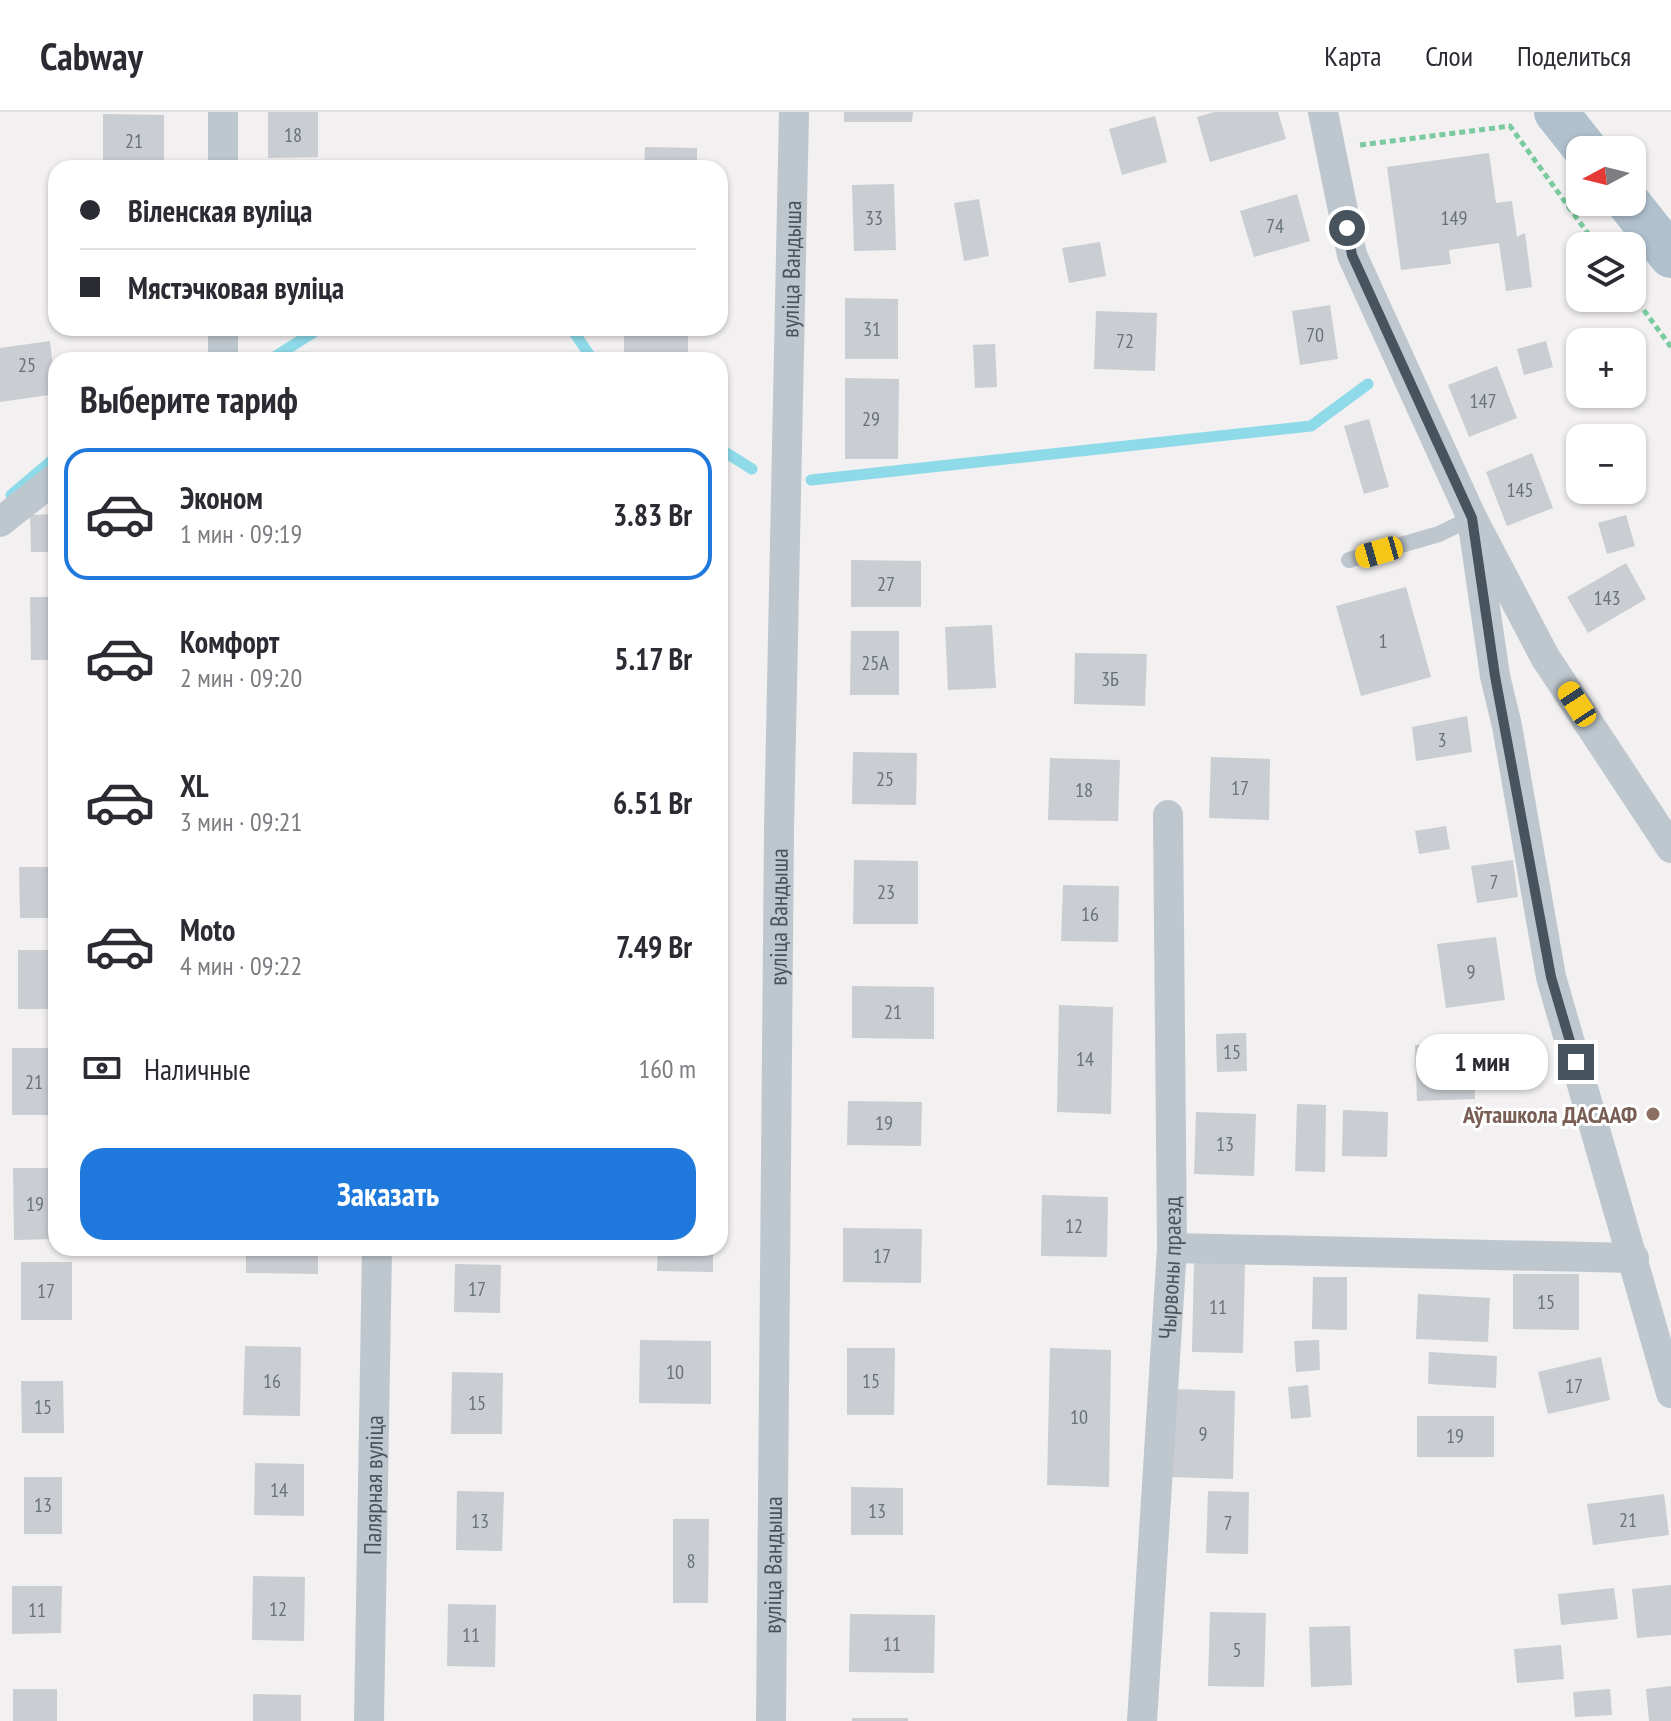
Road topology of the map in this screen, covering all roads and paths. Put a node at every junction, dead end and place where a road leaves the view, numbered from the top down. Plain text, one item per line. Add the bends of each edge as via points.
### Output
1 (223, 112) edge
2 (794, 112) edge
3 (1323, 112) edge
4 (1556, 112) edge
5 (1575, 136) edge
6 (1332, 148) junction
7 (223, 160) edge
8 (1639, 216) edge
9 (1587, 232) edge
10 (1671, 256) edge
11 (1645, 312) edge
12 (1671, 347) edge
13 (48, 484) edge
14 (1472, 518) junction
15 (0, 522) edge
16 (1349, 560) dead end
17 (1545, 657) junction
18 (1495, 676) junction
19 (1168, 815) dead end
20 (1671, 848) edge
21 (1172, 1248) junction
22 (377, 1256) edge
23 (1634, 1258) junction
24 (1671, 1393) edge
25 (369, 1721) edge
26 (771, 1721) edge
27 (1142, 1721) edge

1 - 7 street
2 - 26 street, вуліца Вандыша via 779,814
3 - 6 street
4 - 5 main road
6 - 9 path via 1510,126
6 - 14 street via 1352,255
8 - 10 main road
11 - 12 path
13 - 15 street
14 - 16 lane via 1439,534
14 - 17 street
14 - 18 street
17 - 18 street via 1516,657
17 - 20 street
18 - 23 street via 1551,977
19 - 21 street, Чырвоны праезд
21 - 23 street
21 - 27 street, Чырвоны праезд
22 - 25 street, Палярная вуліца
23 - 24 street

